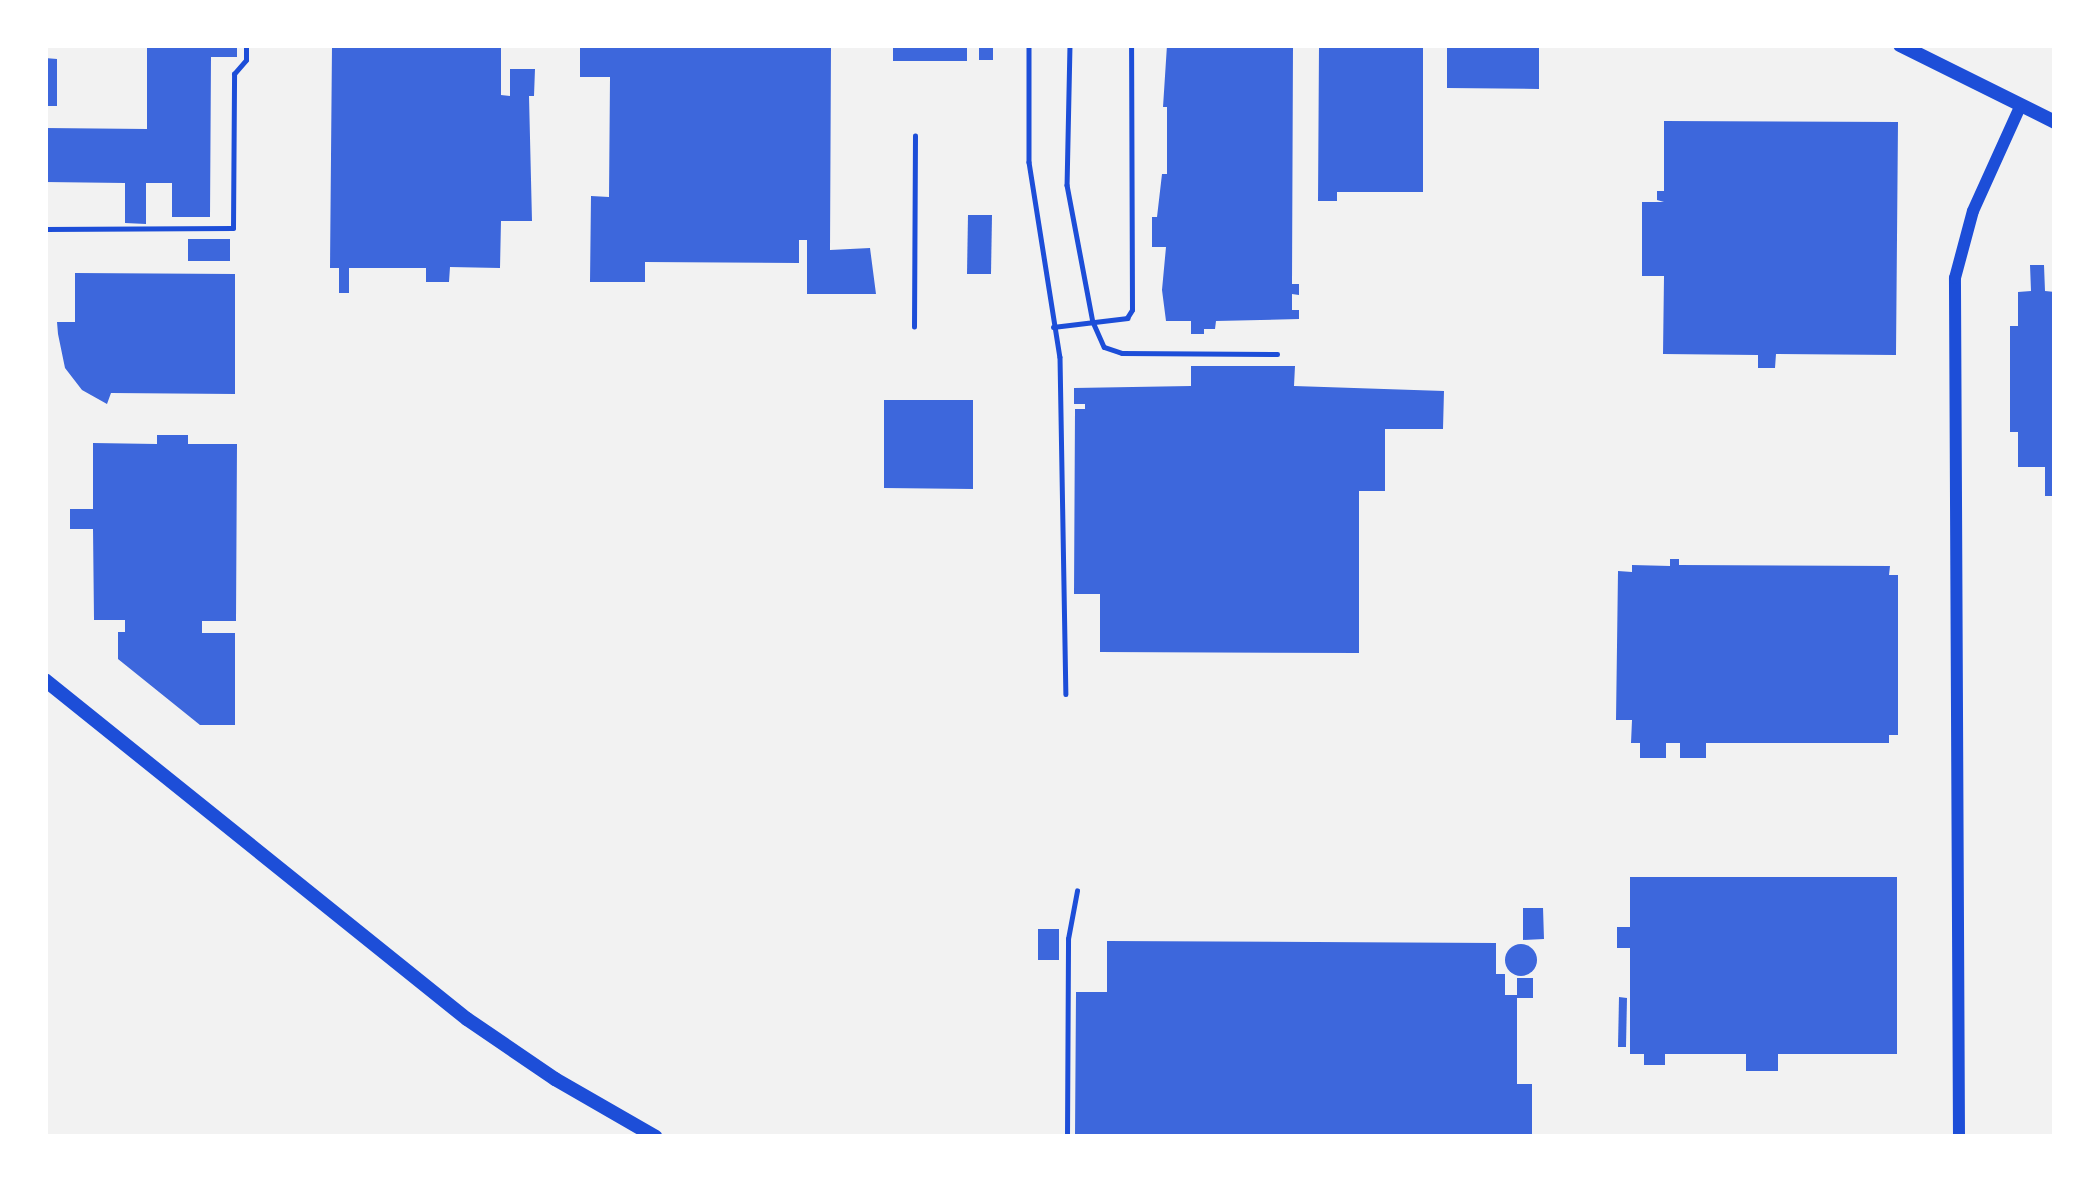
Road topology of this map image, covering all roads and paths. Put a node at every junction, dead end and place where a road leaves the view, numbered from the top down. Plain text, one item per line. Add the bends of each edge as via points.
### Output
1 (246, 45) edge
2 (1029, 45) edge
3 (1070, 45) edge
4 (1131, 45) edge
5 (1900, 45) edge
6 (2020, 107) junction
7 (2055, 122) edge
8 (915, 136) dead end
9 (45, 229) edge
10 (1093, 322) junction
11 (914, 327) dead end
12 (1053, 327) junction
13 (1277, 354) dead end
14 (45, 680) edge
15 (1066, 694) dead end
16 (1077, 891) dead end
17 (656, 1137) edge
18 (1067, 1137) edge
19 (1959, 1137) edge

1 - 9 lane via 234,74 232,228
2 - 12 lane via 1029,162
3 - 10 lane via 1067,184
4 - 10 lane via 1132,310 1127,318
5 - 6 main road
6 - 7 main road
6 - 19 street via 1973,211 1955,278
8 - 11 lane
10 - 12 lane
10 - 13 lane via 1104,346 1122,353
12 - 15 lane
14 - 17 main road via 467,1019
16 - 18 lane via 1068,939

